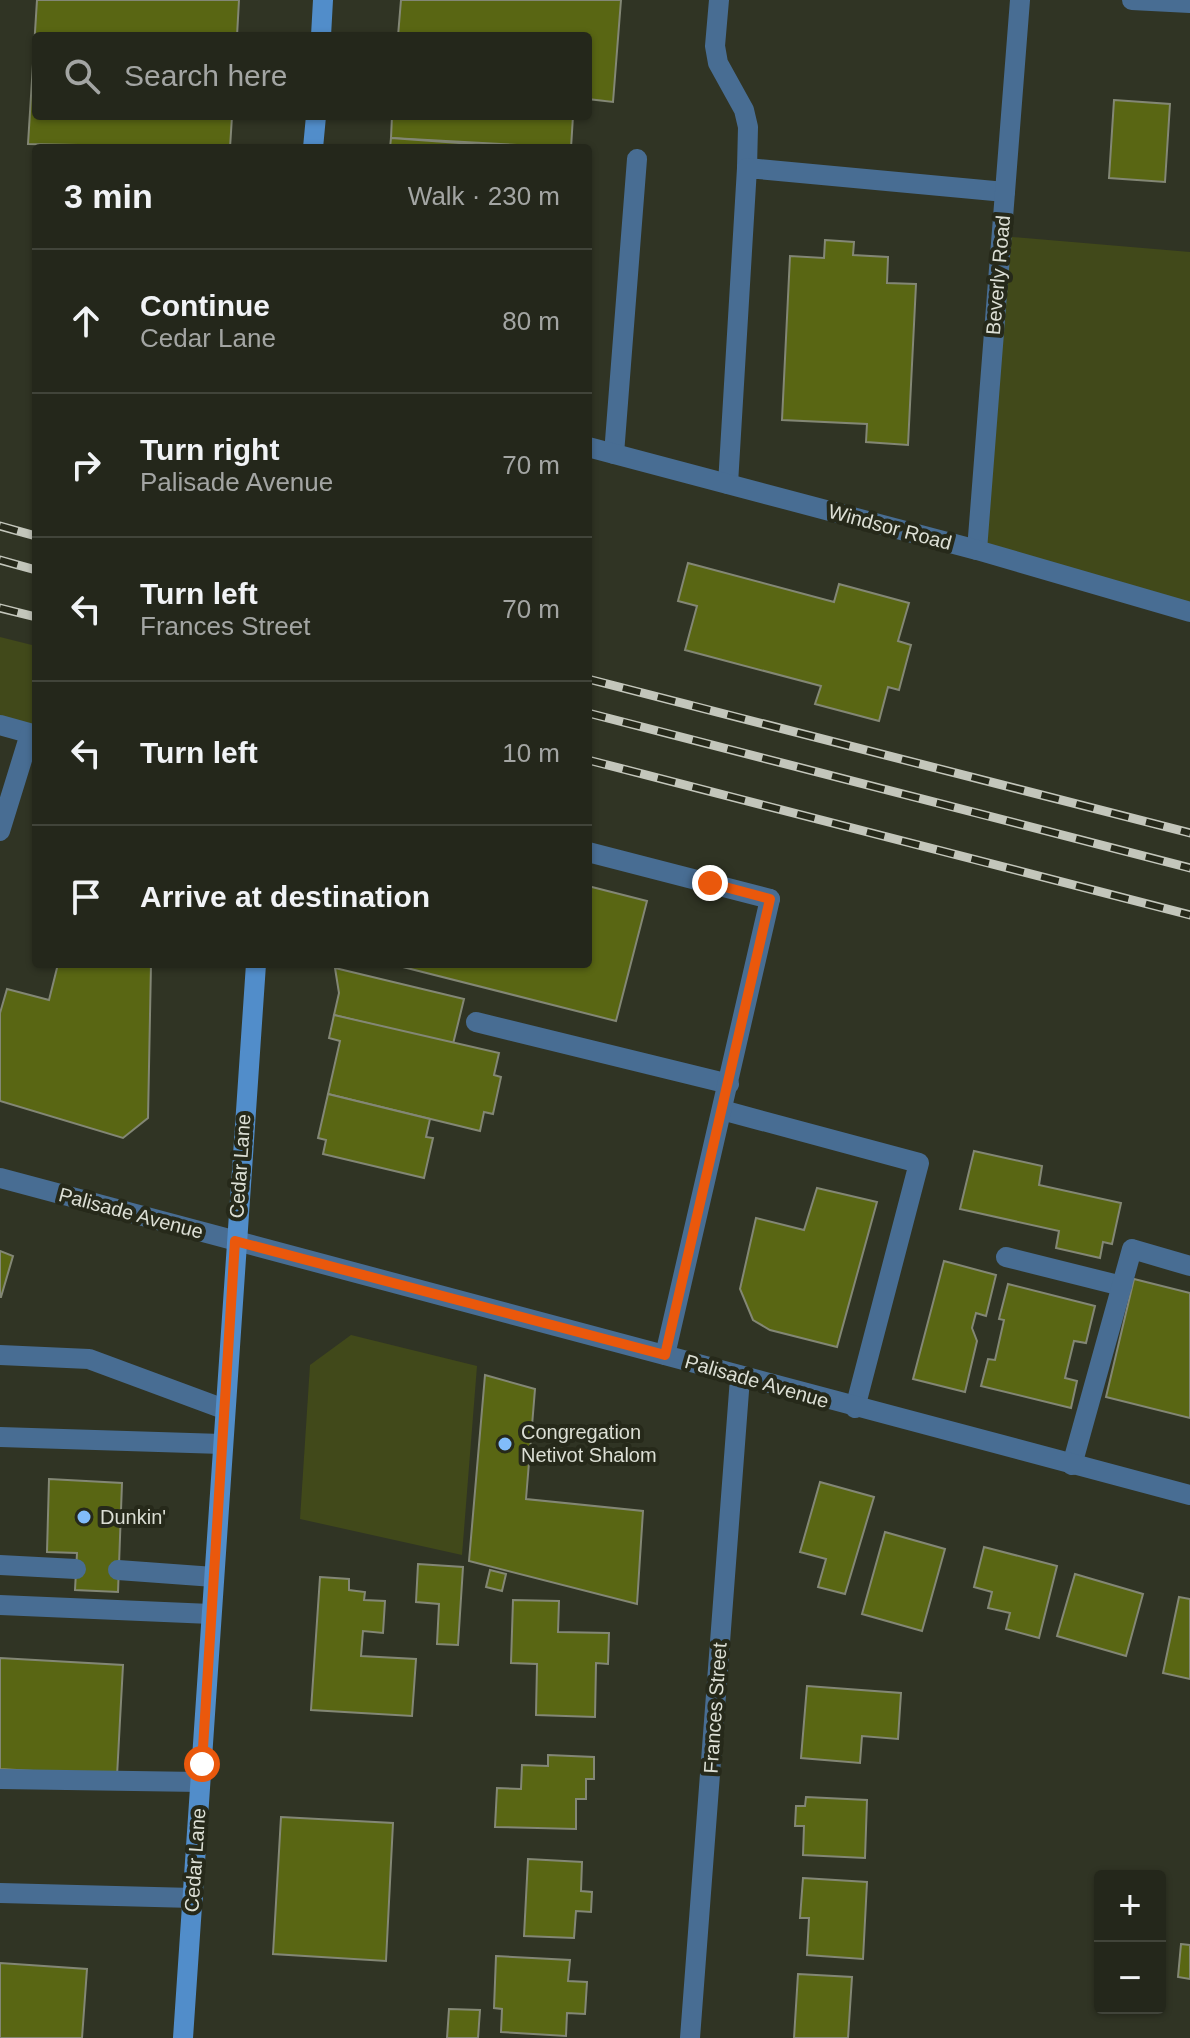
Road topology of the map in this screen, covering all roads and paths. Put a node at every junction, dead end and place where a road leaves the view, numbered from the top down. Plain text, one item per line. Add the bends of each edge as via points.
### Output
1 (323, 0) edge
2 (719, 0) edge
3 (1020, 0) edge
4 (1132, 0) edge
5 (1190, 3) edge
6 (321, 32) edge
7 (316, 120) edge
8 (313, 144) edge
9 (637, 159) dead end
10 (747, 168) junction
11 (1005, 192) junction
12 (592, 448) edge
13 (614, 454) junction
14 (728, 484) junction
15 (977, 550) junction
16 (1190, 612) edge
17 (0, 725) edge
18 (32, 735) edge
19 (32, 738) edge
20 (0, 831) edge
21 (592, 853) edge
22 (256, 968) edge
23 (476, 1022) dead end
24 (729, 1084) junction
25 (722, 1110) junction
26 (0, 1178) edge
27 (235, 1241) junction
28 (1006, 1257) dead end
29 (1190, 1266) edge
30 (1122, 1286) junction
31 (0, 1355) edge
32 (665, 1355) junction
33 (740, 1378) junction
34 (855, 1408) junction
35 (224, 1409) junction
36 (0, 1437) edge
37 (222, 1444) junction
38 (1072, 1465) junction
39 (1190, 1495) edge
40 (0, 1565) edge
41 (76, 1569) dead end
42 (118, 1570) dead end
43 (214, 1577) junction
44 (0, 1605) edge
45 (211, 1614) junction
46 (0, 1779) edge
47 (200, 1782) junction
48 (0, 1893) edge
49 (193, 1898) junction
50 (183, 2038) edge
51 (690, 2038) edge

1 - 6 main road
2 - 10 street via 715,46 744,110
3 - 11 street, Beverly Road
4 - 5 street
7 - 8 main road
9 - 13 street
10 - 11 street
10 - 14 street
11 - 15 street, Beverly Road
12 - 13 street, Windsor Road
13 - 14 street, Windsor Road
14 - 15 street, Windsor Road
15 - 16 street, Windsor Road
17 - 18 street
19 - 20 street
21 - 24 street via 770,899
22 - 27 main road, Cedar Lane
23 - 24 street
24 - 25 street
25 - 32 street
25 - 34 street via 919,1163
26 - 27 street, Palisade Avenue
27 - 32 street, Palisade Avenue
27 - 35 main road, Cedar Lane
28 - 30 street
29 - 30 street via 1132,1249
30 - 38 street
31 - 35 street via 89,1359
32 - 33 street, Palisade Avenue
33 - 34 street, Palisade Avenue
33 - 51 street, Frances Street
34 - 38 street, Palisade Avenue
35 - 37 main road, Cedar Lane
36 - 37 street
37 - 43 main road, Cedar Lane
38 - 39 street, Palisade Avenue
40 - 41 street
42 - 43 street
43 - 45 main road, Cedar Lane
44 - 45 street
45 - 47 main road, Cedar Lane
46 - 47 street
47 - 49 main road, Cedar Lane
48 - 49 street
49 - 50 main road, Cedar Lane

